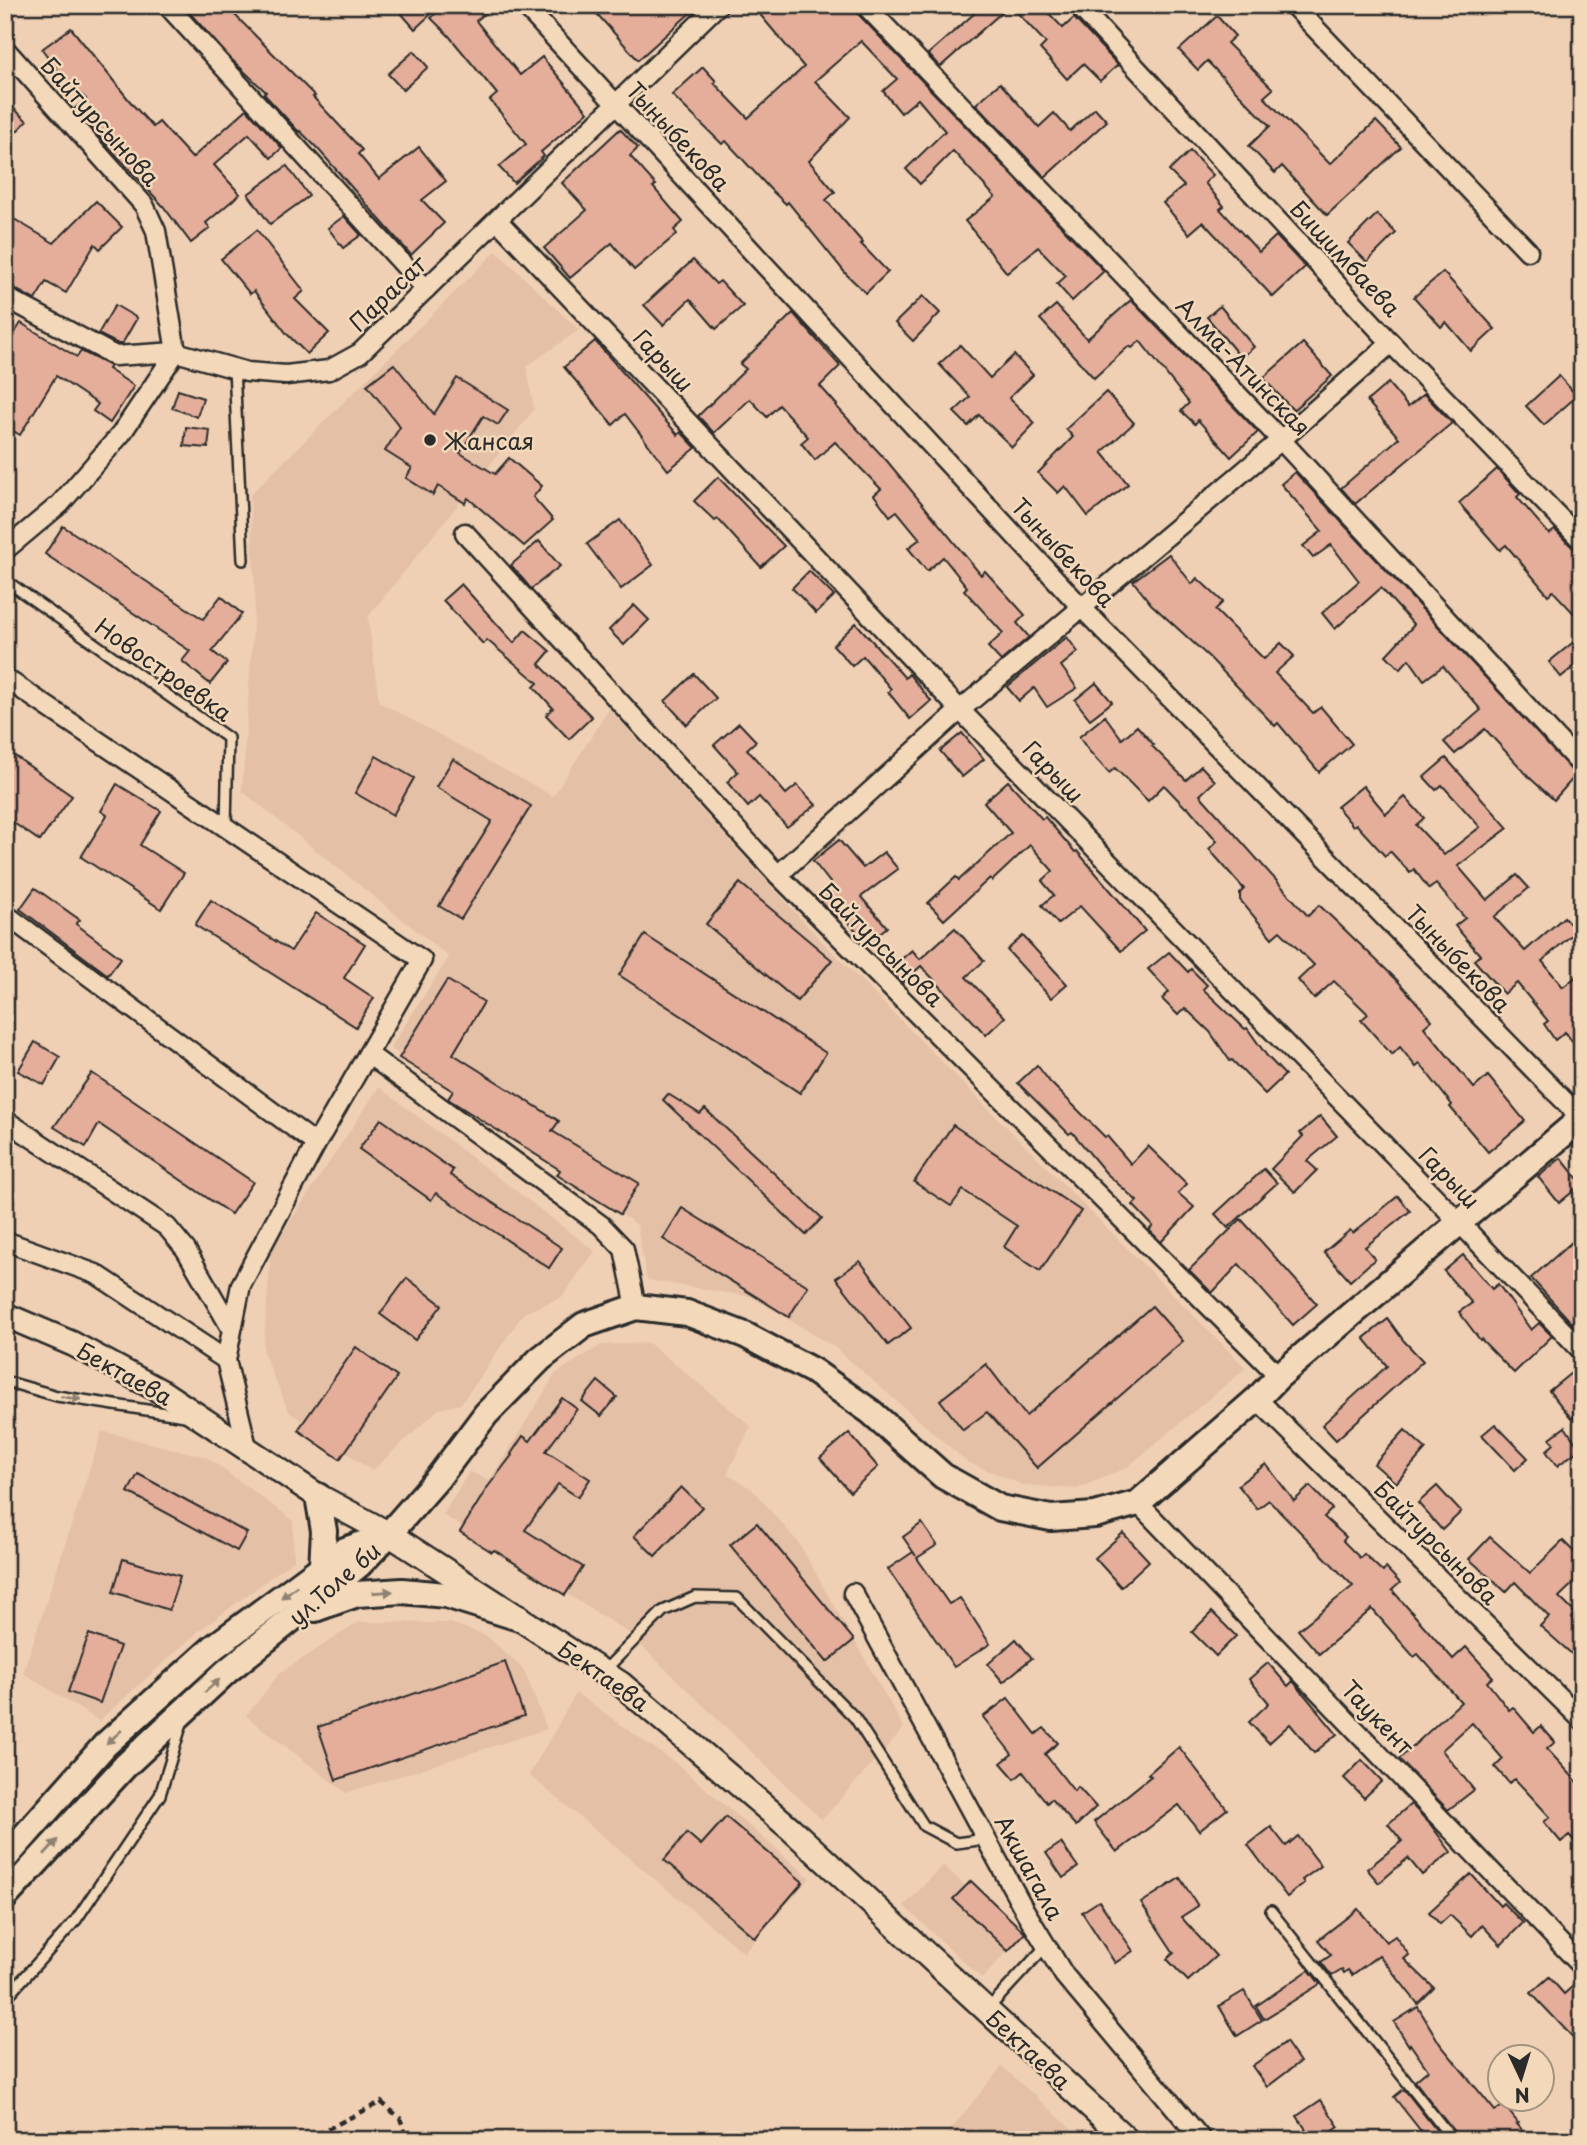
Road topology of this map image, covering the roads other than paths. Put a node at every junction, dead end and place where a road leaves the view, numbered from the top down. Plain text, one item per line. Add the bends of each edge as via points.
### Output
1 (167, 5) edge
2 (524, 5) edge
3 (718, 5) edge
4 (865, 5) edge
5 (1078, 5) edge
6 (1293, 5) edge
7 (5, 50) edge
8 (616, 104) junction
9 (497, 220) junction
10 (1528, 251) dead end
11 (426, 289) junction
12 (5, 297) edge
13 (1391, 343) junction
14 (176, 352) junction
15 (234, 368) junction
16 (1281, 440) junction
17 (465, 533) dead end
18 (1582, 541) edge
19 (5, 550) edge
20 (243, 560) dead end
21 (5, 580) edge
22 (1081, 607) junction
23 (5, 678) edge
24 (960, 710) junction
25 (1582, 766) edge
26 (226, 827) junction
27 (778, 875) junction
28 (5, 914) edge
29 (368, 1054) junction
30 (1582, 1118) edge
31 (5, 1120) edge
32 (316, 1144) junction
33 (1458, 1221) junction
34 (5, 1241) edge
35 (636, 1307) junction
36 (5, 1315) edge
37 (231, 1328) junction
38 (1582, 1351) edge
39 (226, 1360) junction
40 (1279, 1376) junction
41 (5, 1381) edge
42 (1257, 1399) junction
43 (202, 1418) junction
44 (248, 1451) junction
45 (318, 1496) junction
46 (1138, 1503) junction
47 (390, 1534) junction
48 (322, 1567) junction
49 (853, 1593) dead end
50 (295, 1617) junction
51 (519, 1618) junction
52 (603, 1672) junction
53 (187, 1708) junction
54 (1582, 1720) edge
55 (986, 1839) junction
56 (5, 1858) edge
57 (5, 1897) edge
58 (1271, 1911) dead end
59 (1046, 1946) junction
60 (1582, 1966) edge
61 (5, 1999) edge
62 (987, 2010) junction
63 (1127, 2140) edge
64 (1202, 2140) edge
65 (1453, 2140) edge

1 - 11 street
2 - 8 street, Тыныбекова
3 - 8 street, Парасат
4 - 16 street, Алма-Атинская
5 - 13 street, Бишимбаева
6 - 10 street
7 - 14 street, Байтурсынова via 144,205 156,231
8 - 9 street, Парасат
8 - 22 street, Тыныбекова
9 - 11 street, Парасат
9 - 24 street, Гарыш
11 - 15 street, Парасат via 360,353 330,370 286,375
12 - 14 street, Парасат via 115,356
13 - 16 street
13 - 18 street, Бишимбаева
14 - 15 street, Парасат
14 - 19 street via 121,434 60,504
15 - 20 lane
16 - 22 street
16 - 25 street, Алма-Атинская
17 - 27 street, Байтурсынова
21 - 26 lane, Новостроевка via 228,738
22 - 24 street
22 - 30 street, Тыныбекова
23 - 26 street
24 - 27 street
24 - 33 street, Гарыш
26 - 29 street via 422,960
27 - 40 street, Байтурсынова
28 - 32 street
29 - 32 street
29 - 35 street via 601,1226 624,1249
30 - 33 main road
31 - 37 street via 167,1227 186,1250
32 - 37 street via 241,1285
33 - 38 street, Гарыш
33 - 40 main road
34 - 39 street via 96,1274
35 - 46 main road via 687,1312 745,1335 813,1371 871,1412 943,1476 1000,1508 1051,1518 1095,1515
35 - 47 main road via 584,1325 540,1359 486,1414
36 - 43 street, Бектаева via 73,1344
37 - 39 street
39 - 44 street
40 - 42 main road
41 -> 43 lane via 57,1396
42 - 46 main road
42 - 54 street, Байтурсынова
43 - 44 street, Бектаева
44 - 45 street, Бектаева
45 - 47 street, Бектаева
45 - 48 main road via 324,1531
46 - 60 street, Таукент
47 - 48 main road, ул.Толе би via 345,1549
47 - 50 main road, ул.Толе би
47 - 51 street, Бектаева
48 -> 56 main road, ул.Толе би via 214,1647 105,1745
49 - 55 street, Акшагала
50 -> 51 main road via 358,1594 402,1591 446,1595
53 -> 50 main road, ул.Толе би
51 - 52 street, Бектаева
52 - 55 lane via 663,1611 695,1597 737,1598 855,1718 924,1826 956,1843
52 - 62 street, Бектаева via 791,1829
57 -> 53 main road, ул.Толе би via 125,1766
53 - 61 lane via 160,1795 76,1920
55 - 59 street, Акшагала
58 - 65 lane
59 - 62 lane
59 - 64 street, Акшагала via 1064,1975
62 - 63 street, Бектаева

